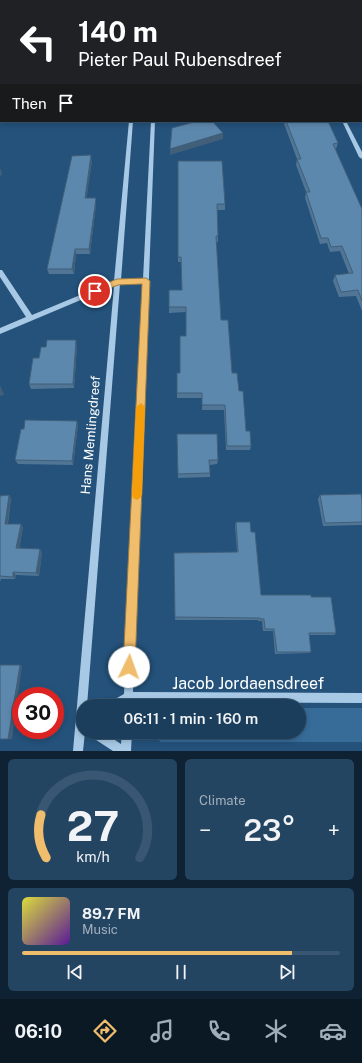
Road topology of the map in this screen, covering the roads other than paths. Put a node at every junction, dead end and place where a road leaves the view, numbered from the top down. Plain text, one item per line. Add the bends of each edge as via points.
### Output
1 (131, 122) edge
2 (153, 122) edge
3 (344, 122) edge
4 (362, 157) edge
5 (0, 272) edge
6 (146, 281) junction
7 (117, 282) junction
8 (30, 318) junction
9 (0, 331) edge
10 (362, 698) edge
11 (84, 699) edge
12 (128, 699) edge
13 (304, 699) edge
14 (80, 739) edge
15 (104, 739) edge
16 (127, 739) edge
17 (78, 751) edge
18 (122, 751) edge
19 (126, 751) edge

1 - 7 street, Hans Memlingdreef
2 - 6 street
3 - 4 street
5 - 8 street
6 - 7 street
6 - 12 street
7 - 8 street
7 - 11 street, Hans Memlingdreef
8 - 9 street
10 - 13 street, Jacob Jordaensdreef
14 - 17 street, Hans Memlingdreef
15 - 18 street
16 - 19 street

